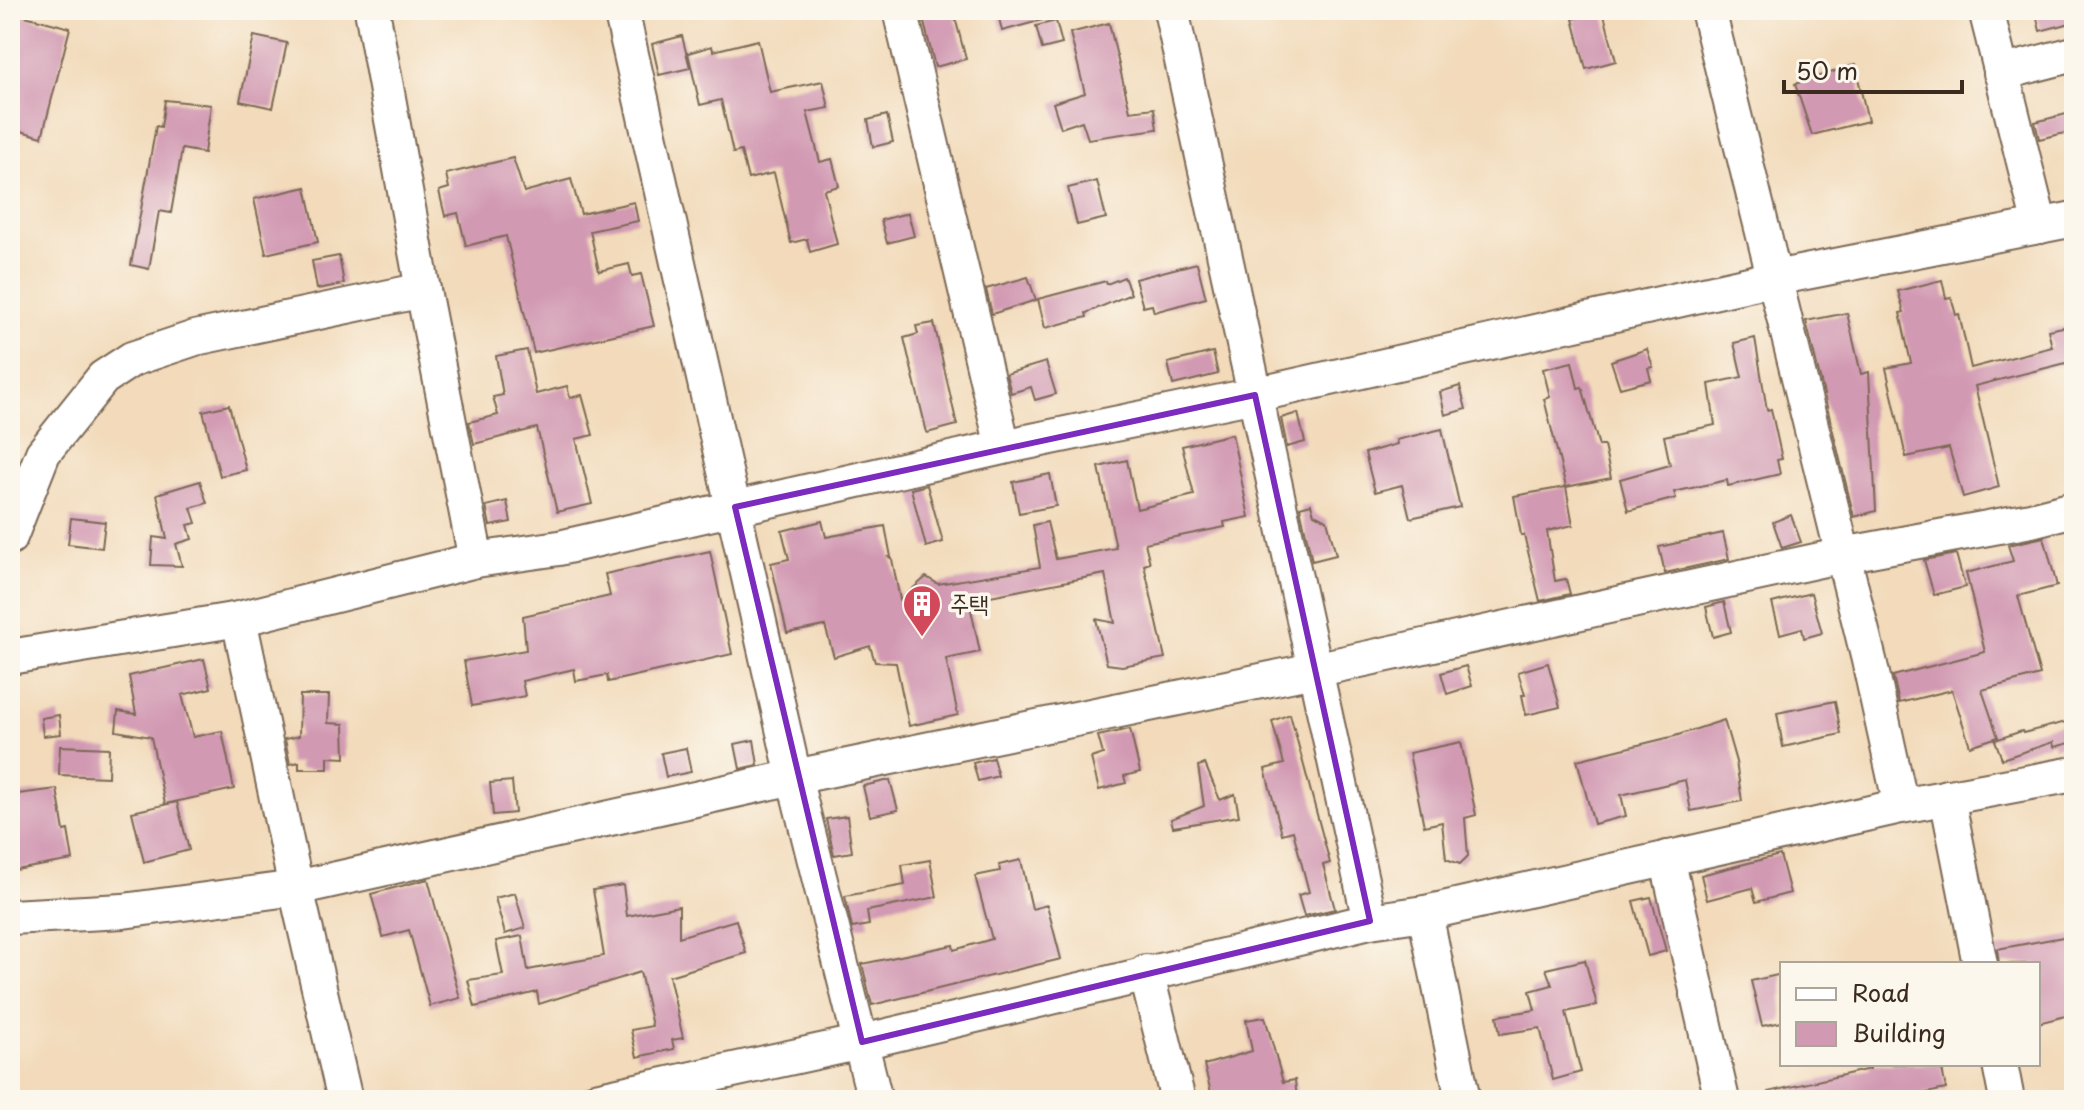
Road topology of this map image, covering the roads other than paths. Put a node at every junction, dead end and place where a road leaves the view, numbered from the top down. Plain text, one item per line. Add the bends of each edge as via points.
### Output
1 (372, 10) edge
2 (621, 10) edge
3 (900, 10) edge
4 (1171, 10) edge
5 (1708, 10) edge
6 (1986, 10) edge
7 (2074, 54) edge
8 (2001, 73) junction
9 (2074, 219) edge
10 (2040, 226) junction
11 (1775, 278) junction
12 (423, 290) junction
13 (1255, 395) junction
14 (1003, 447) junction
15 (735, 507) junction
16 (2074, 509) edge
17 (10, 537) edge
18 (1843, 555) junction
19 (476, 560) junction
20 (239, 619) junction
21 (10, 657) edge
22 (1314, 670) junction
23 (2074, 774) edge
24 (794, 777) junction
25 (1947, 797) junction
26 (1901, 806) junction
27 (1667, 858) junction
28 (296, 888) junction
29 (1425, 913) junction
30 (10, 917) edge
31 (1370, 921) junction
32 (1980, 962) edge
33 (1146, 972) junction
34 (862, 1042) junction
35 (2000, 1066) edge
36 (638, 1095) edge
37 (345, 1100) edge
38 (595, 1100) edge
39 (875, 1100) edge
40 (1178, 1100) edge
41 (1463, 1100) edge
42 (1722, 1100) edge
43 (2007, 1100) edge

1 - 12 street
2 - 15 street
3 - 14 street
4 - 13 street
5 - 11 street
6 - 8 street
7 - 8 street
8 - 10 street
9 - 10 street
10 - 11 street
11 - 13 street
11 - 18 street
12 - 17 street via 195,338 132,359 103,378 43,453
12 - 19 street
13 - 14 street
13 - 22 street
14 - 15 street
15 - 19 street via 559,548
15 - 24 street
16 - 18 street
18 - 22 street
18 - 26 street
19 - 20 street
20 - 21 street
20 - 28 street
22 - 24 street
22 - 31 street
23 - 25 street
24 - 28 street
24 - 34 street
25 - 26 street
25 - 32 street
26 - 27 street
27 - 29 street
27 - 42 street
28 - 30 street via 123,911
28 - 37 street
29 - 31 street
29 - 41 street
31 - 33 street
33 - 34 street
33 - 40 street
34 - 36 street
34 - 39 street
35 - 43 street
36 - 38 street

